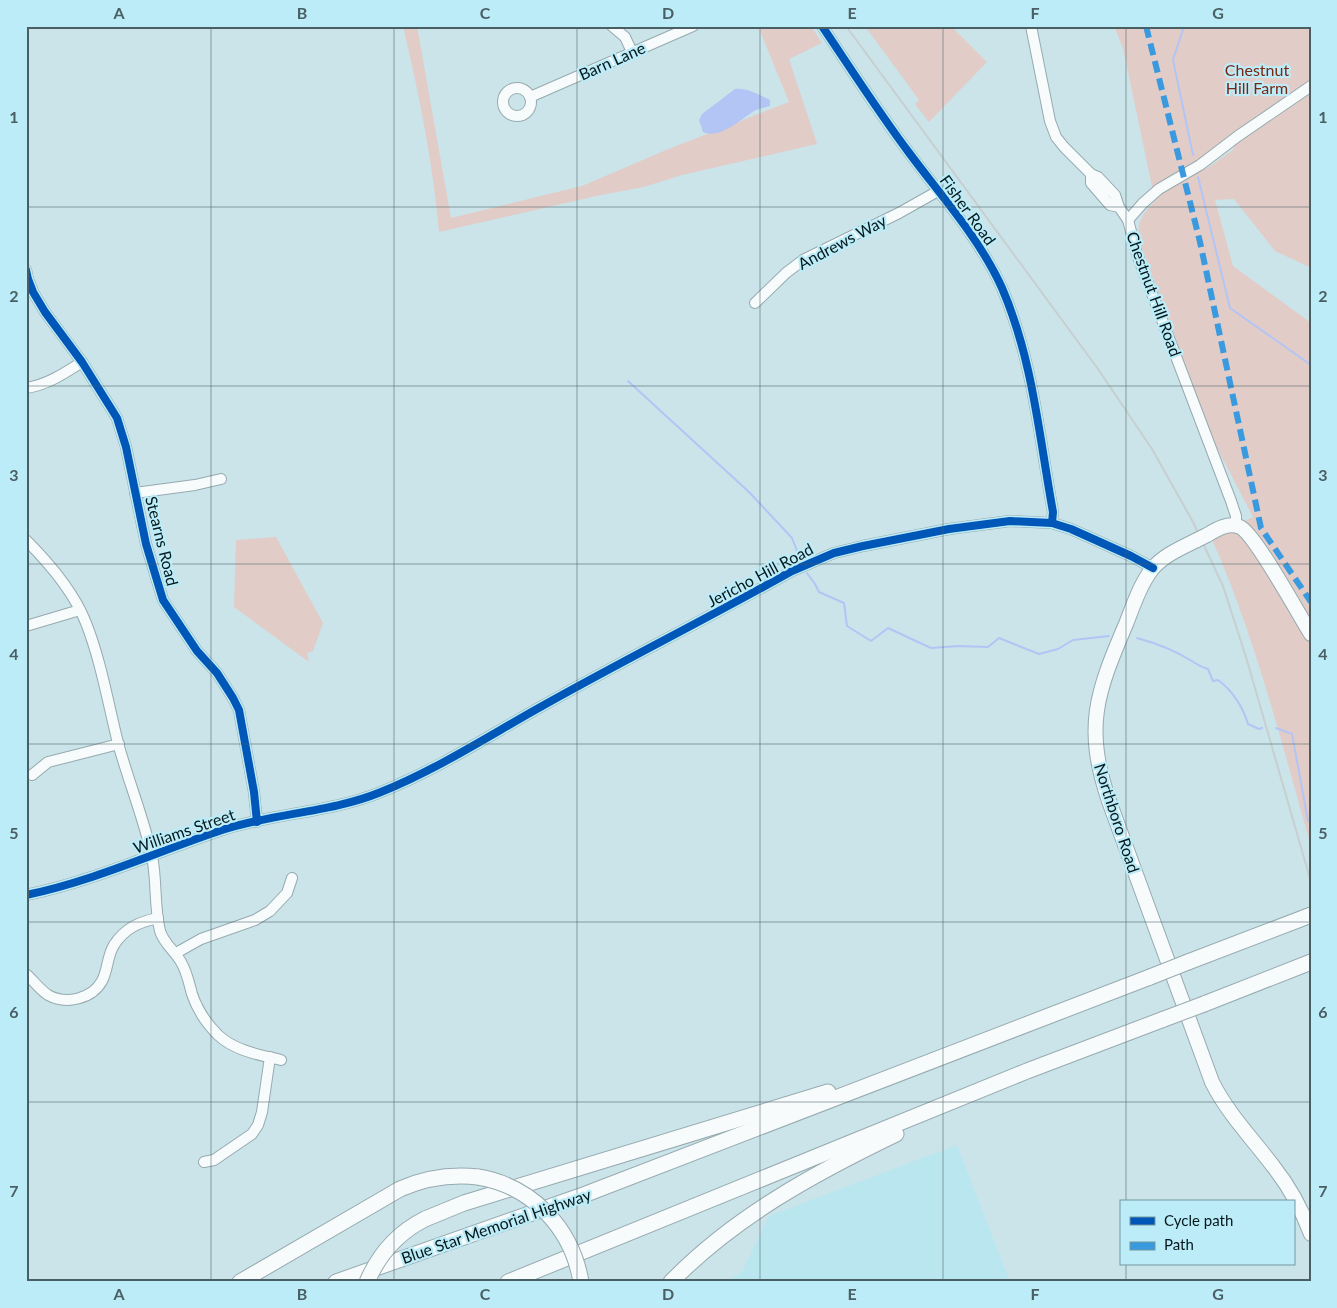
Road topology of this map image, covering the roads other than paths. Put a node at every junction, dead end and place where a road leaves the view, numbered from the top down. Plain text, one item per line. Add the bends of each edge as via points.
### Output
1 (612, 26) edge
2 (693, 26) edge
3 (822, 26) edge
4 (1031, 26) edge
5 (632, 52) junction
6 (1311, 86) edge
7 (530, 96) dead end
8 (938, 191) junction
9 (1128, 220) junction
10 (26, 270) edge
11 (755, 304) dead end
12 (82, 362) junction
13 (26, 388) edge
14 (221, 479) dead end
15 (136, 493) junction
16 (1052, 523) junction
17 (1236, 526) junction
18 (26, 540) edge
19 (1153, 568) junction
20 (80, 610) junction
21 (26, 626) edge
22 (1311, 634) edge
23 (118, 744) junction
24 (32, 775) dead end
25 (408, 780) joint
26 (257, 822) junction
27 (152, 856) junction
28 (292, 878) dead end
29 (26, 895) edge
30 (1305, 917) edge
31 (158, 918) junction
32 (176, 953) junction
33 (1310, 962) edge
34 (26, 974) edge
35 (949, 1054) junction
36 (270, 1057) junction
37 (281, 1060) dead end
38 (1027, 1071) junction
39 (204, 1162) dead end
40 (1311, 1234) edge
41 (240, 1282) edge
42 (336, 1282) edge
43 (367, 1282) edge
44 (508, 1282) edge
45 (582, 1282) edge
46 (671, 1282) edge

1 - 5 street via 625,38
2 - 5 street, Barn Lane
3 - 8 street, Fisher Road via 893,132
4 - 9 street via 1056,137 1115,196
5 - 7 street, Barn Lane
6 - 9 street, Chestnut Hill Road via 1200,165 1159,189
8 - 11 street, Andrews Way via 803,260
8 - 16 street, Fisher Road via 988,263 1012,313 1032,390 1053,512
9 - 17 street, Chestnut Hill Road via 1137,254 1231,501
10 - 12 street, Stearns Road via 33,292 45,312
12 - 13 street via 50,381
12 - 15 street, Stearns Road via 117,418
14 - 15 street
15 - 26 street, Stearns Road via 146,544 163,600 197,651 217,673 239,710
16 - 19 street, Jericho Hill Road via 1087,535
16 - 25 street, Jericho Hill Road via 1003,522 957,528 863,546 815,560
17 - 19 main road, Northboro Road via 1226,526 1202,537 1171,553
17 - 22 main road via 1250,536
18 - 20 street via 51,568
19 - 40 main road, Northboro Road via 1138,595 1104,679 1095,727 1099,769 1212,1082 1226,1107 1281,1177
20 - 21 street
20 - 23 street via 98,664
23 - 24 street via 48,762
23 - 27 street
25 - 26 street, Williams Street via 355,801
26 - 27 street, Williams Street via 220,831
27 - 29 street, Williams Street via 101,875
27 - 31 street
28 - 32 street via 287,894 270,911 255,920 201,939
30 - 35 highway, bridge
31 - 32 street via 164,940
31 - 34 street via 133,926 123,934 109,955 102,980 86,996 75,1000 55,998
32 - 36 street via 195,1001 219,1036 238,1048
33 - 38 highway, bridge
35 - 42 highway, Blue Star Memorial Highway via 570,1200
35 - 43 highway, bridge via 464,1203 425,1219 406,1231 389,1246
36 - 37 street
36 - 39 street via 258,1125 252,1134 214,1160
38 - 44 highway
38 - 46 highway via 876,1143 798,1186 722,1235
41 - 45 highway, bridge via 400,1188 418,1181 454,1176 497,1181 531,1198 556,1222 569,1243

